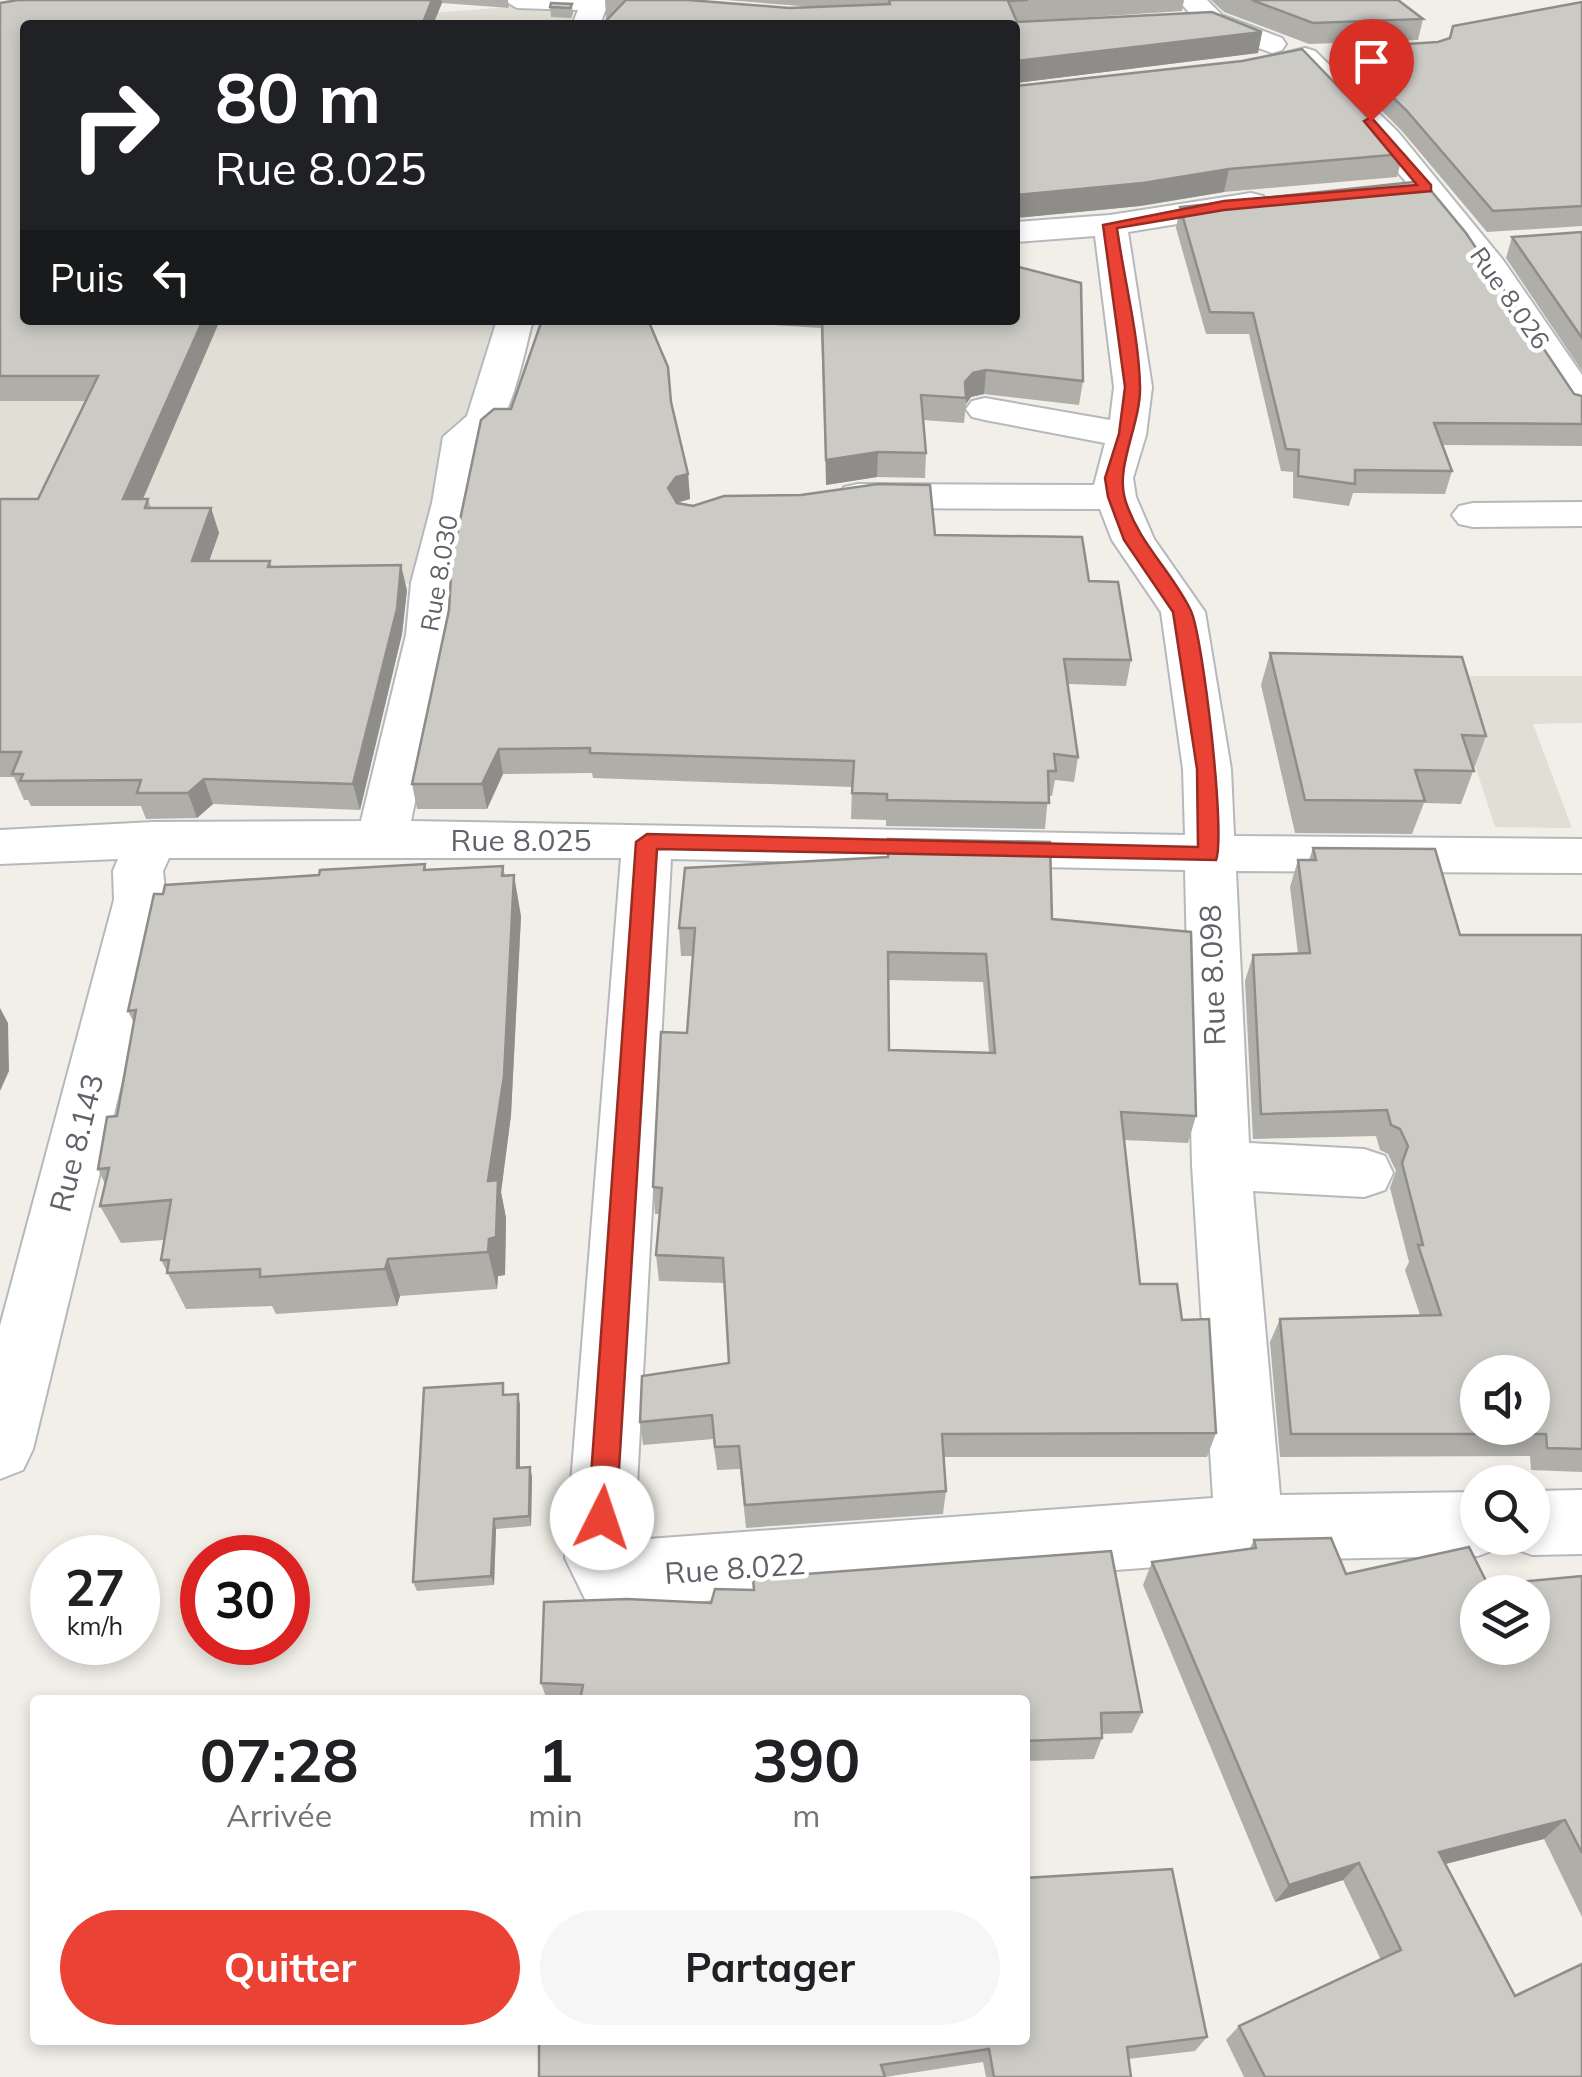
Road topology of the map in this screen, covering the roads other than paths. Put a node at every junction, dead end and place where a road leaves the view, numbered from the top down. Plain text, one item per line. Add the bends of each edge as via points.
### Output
1 (517, 0) edge
2 (710, 10) edge
3 (1193, 14) edge
4 (592, 19) edge
5 (1343, 54) edge
6 (1305, 57) junction
7 (1255, 67) edge
8 (1426, 188) junction
9 (1372, 193) edge
10 (1298, 199) edge
11 (1110, 225) junction
12 (1020, 232) edge
13 (1511, 244) edge
14 (1476, 248) junction
15 (513, 325) edge
16 (1582, 406) edge
17 (985, 409) dead end
18 (1127, 434) junction
19 (1116, 497) junction
20 (820, 501) edge
21 (1473, 514) dead end
22 (1582, 514) edge
23 (154, 838) junction
24 (382, 840) junction
25 (647, 842) junction
26 (0, 847) edge
27 (1208, 855) junction
28 (1582, 856) edge
29 (1221, 1165) junction
30 (1364, 1173) dead end
31 (0, 1449) edge
32 (1582, 1522) edge
33 (1550, 1523) edge
34 (1460, 1524) edge
35 (1249, 1528) junction

1 - 4 street
2 - 4 street
3 - 6 street
5 - 6 street
6 - 7 street
6 - 8 street, Rue 8.026
8 - 9 street
8 - 14 street, Rue 8.026
10 - 11 street
11 - 12 street
11 - 18 street, Rue 8.098 via 1132,387
13 - 14 street
14 - 16 street, Rue 8.026
15 - 24 street, Rue 8.030 via 486,416 462,437 428,635
17 - 18 street
18 - 19 street, Rue 8.098 via 1113,478
19 - 20 street via 877,493
19 - 27 street, Rue 8.098 via 1133,540 1182,612 1207,769
21 - 22 street
23 - 24 street, Rue 8.025
23 - 26 street, Rue 8.025
23 - 31 street, Rue 8.143 via 138,871 140,900
24 - 25 street, Rue 8.025
25 - 27 street, Rue 8.025
25 - 35 street, Rue 8.022 via 603,1568 619,1578
27 - 28 street, Rue 8.025
27 - 29 street, Rue 8.098
29 - 30 street
29 - 35 street, Rue 8.098
32 - 33 street
34 - 35 street, Rue 8.022

